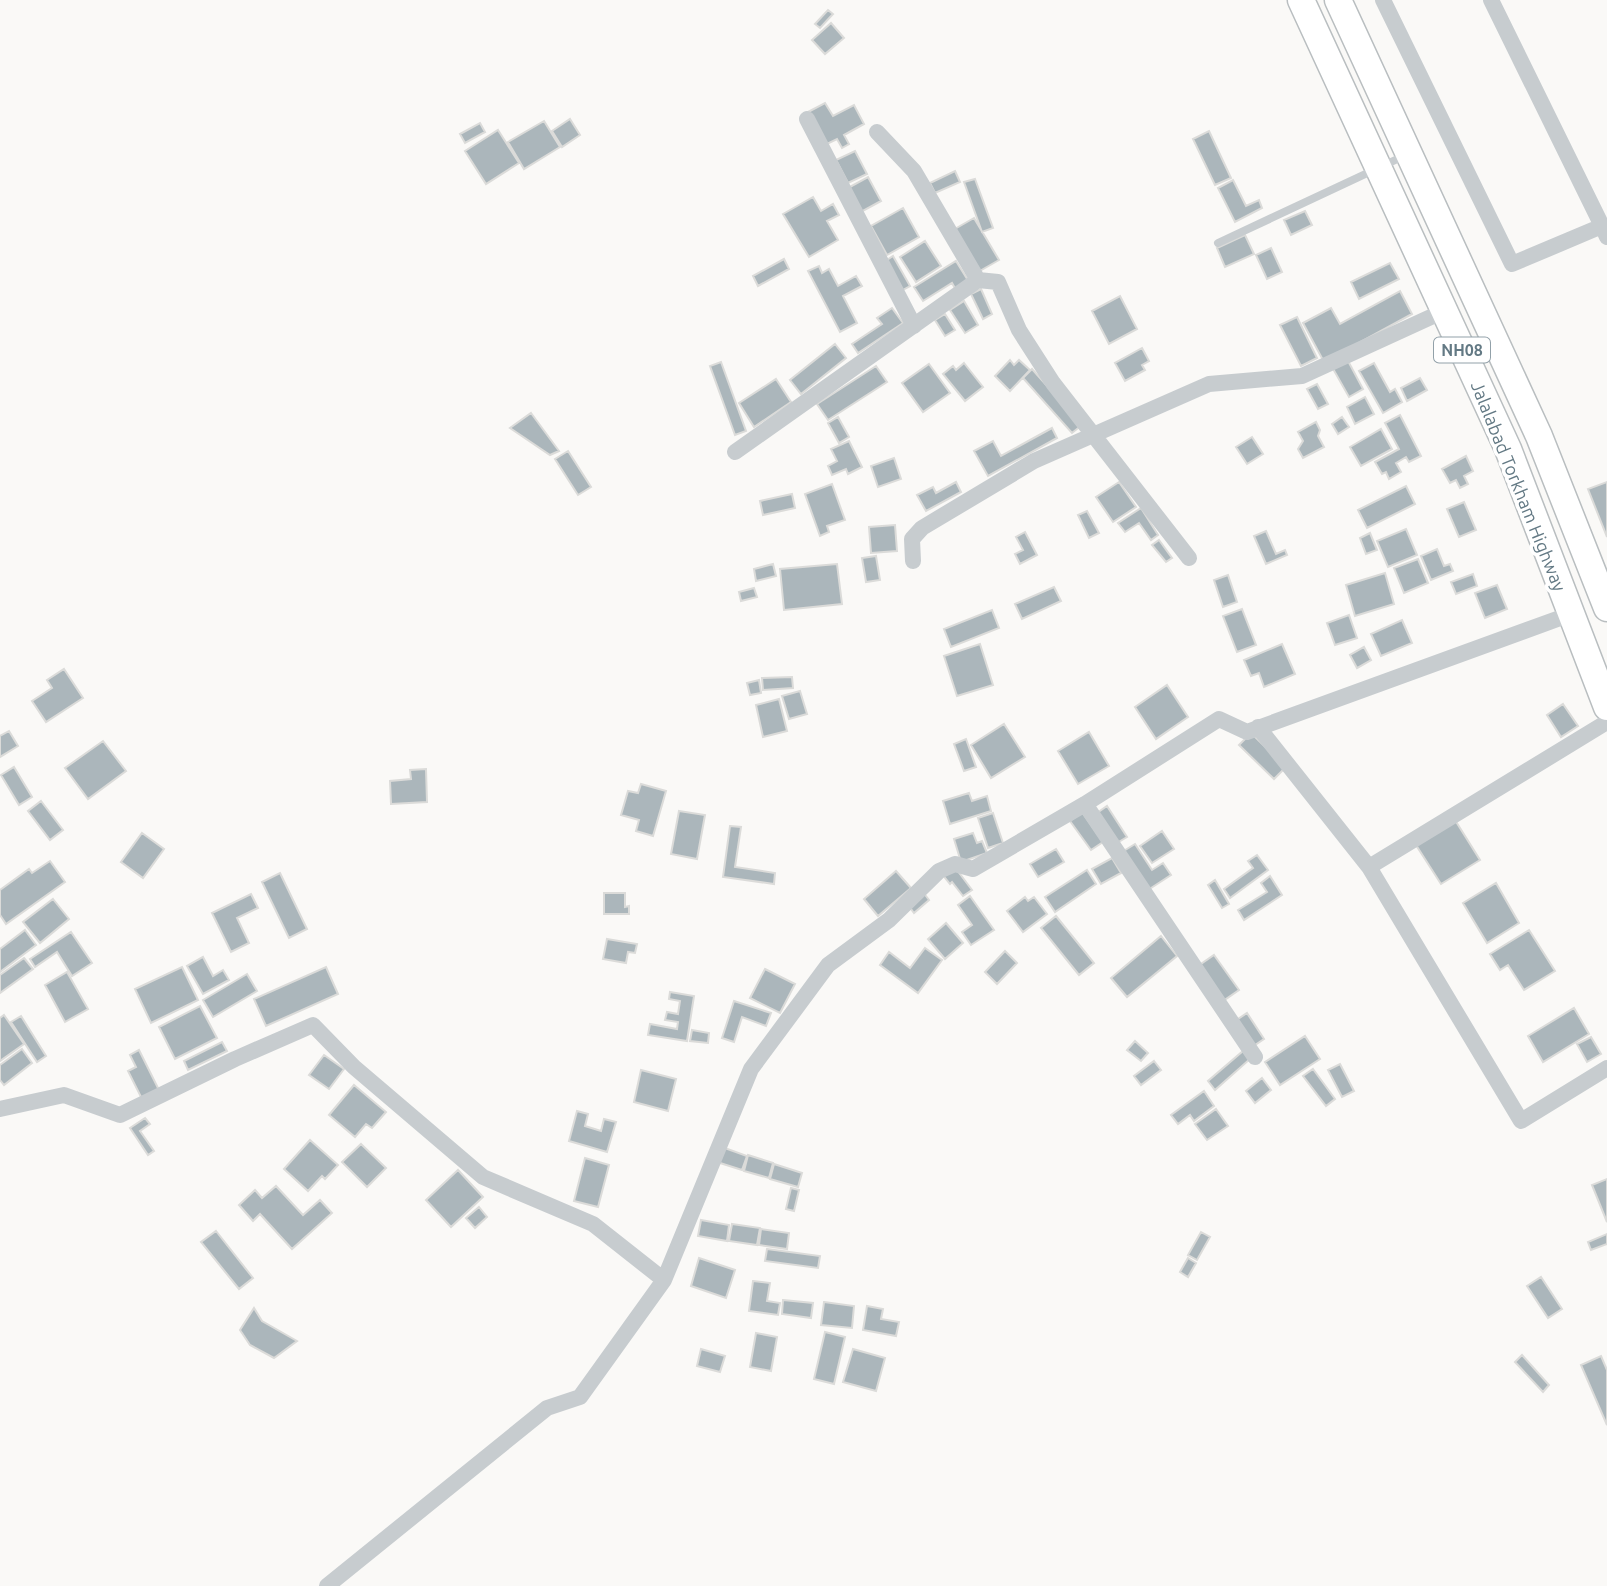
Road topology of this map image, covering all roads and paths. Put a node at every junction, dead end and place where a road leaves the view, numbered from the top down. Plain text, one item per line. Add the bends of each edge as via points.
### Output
1 (1301, 0) edge
2 (1338, 0) edge
3 (1383, 0) edge
4 (1491, 0) edge
5 (807, 119) dead end
6 (877, 132) dead end
7 (1409, 154) junction
8 (1378, 168) junction
9 (1605, 231) edge
10 (1218, 243) dead end
11 (978, 280) junction
12 (1444, 311) junction
13 (914, 326) junction
14 (1094, 435) junction
15 (735, 452) dead end
16 (1189, 558) dead end
17 (913, 561) dead end
18 (1607, 608) edge
19 (1571, 614) junction
20 (1607, 708) edge
21 (1607, 722) edge
22 (1258, 727) junction
23 (1085, 804) junction
24 (1369, 867) junction
25 (1255, 1057) dead end
26 (1607, 1068) edge
27 (0, 1109) edge
28 (664, 1280) junction
29 (327, 1586) edge

1 - 8 highway, Jalalabad Torkham Highway / NH08
2 - 7 highway, NH08
3 - 9 street via 1512,264
4 - 9 street
5 - 13 street
6 - 11 street via 914,171
7 - 8 lane
7 - 18 highway, NH08 via 1539,436
8 - 10 lane
8 - 12 highway, Jalalabad Torkham Highway / NH08
11 - 13 street
11 - 14 street via 998,282 1019,330
12 - 14 street via 1302,376 1209,384
12 - 19 highway, Jalalabad Torkham Highway / NH08 via 1507,449
13 - 15 street
14 - 16 street
14 - 17 street via 1034,461 922,528 912,539
19 - 20 highway, Jalalabad Torkham Highway / NH08
19 - 22 street
21 - 24 street
22 - 23 street via 1247,732 1219,719
22 - 24 street
23 - 25 street
23 - 28 street via 973,869 955,864 940,871 889,920 828,965 751,1069
24 - 26 street via 1521,1121
27 - 28 street via 64,1095 120,1115 313,1026 483,1177 593,1224
28 - 29 street via 580,1397 547,1408

